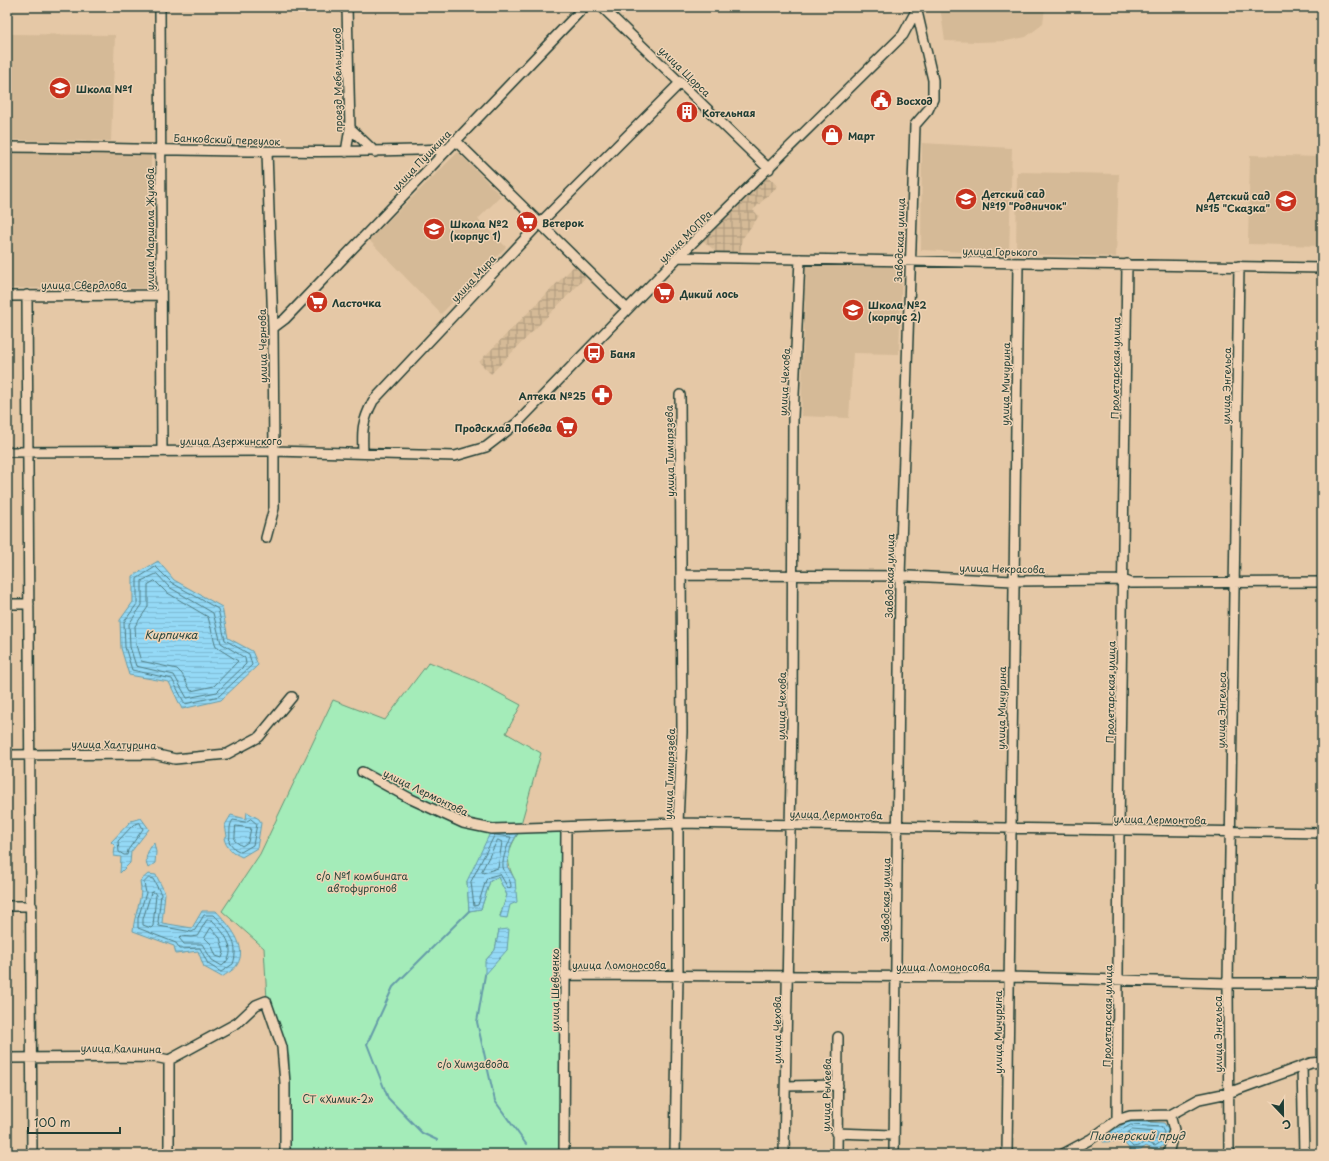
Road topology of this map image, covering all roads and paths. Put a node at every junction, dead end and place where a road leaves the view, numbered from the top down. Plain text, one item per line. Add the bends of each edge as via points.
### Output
1 (160, 7) edge
2 (347, 7) edge
3 (584, 7) edge
4 (602, 7) edge
5 (916, 9) edge
6 (681, 82) junction
7 (350, 128) junction
8 (456, 140) junction
9 (7, 147) edge
10 (160, 148) junction
11 (446, 149) junction
12 (267, 152) junction
13 (346, 152) junction
14 (375, 152) junction
15 (769, 169) junction
16 (539, 224) junction
17 (678, 257) junction
18 (800, 259) junction
19 (909, 260) junction
20 (1018, 263) junction
21 (1127, 264) junction
22 (1239, 266) junction
23 (1322, 268) edge
24 (161, 294) junction
25 (7, 296) edge
26 (27, 296) junction
27 (627, 309) junction
28 (273, 328) junction
29 (680, 395) dead end
30 (162, 451) junction
31 (274, 451) junction
32 (7, 452) edge
33 (28, 452) junction
34 (363, 453) junction
35 (455, 456) joint
36 (266, 538) dead end
37 (681, 575) junction
38 (792, 575) junction
39 (900, 576) junction
40 (1124, 580) junction
41 (1013, 581) junction
42 (1234, 582) junction
43 (1322, 582) edge
44 (7, 604) edge
45 (29, 604) junction
46 (292, 697) dead end
47 (7, 754) edge
48 (30, 755) junction
49 (362, 772) dead end
50 (678, 823) junction
51 (789, 824) junction
52 (566, 827) junction
53 (897, 827) junction
54 (1010, 829) junction
55 (1119, 829) junction
56 (1231, 831) junction
57 (1322, 833) edge
58 (7, 906) edge
59 (32, 906) junction
60 (678, 974) junction
61 (564, 975) junction
62 (787, 977) junction
63 (896, 977) junction
64 (1008, 977) junction
65 (1119, 981) junction
66 (1228, 983) junction
67 (1322, 983) edge
68 (838, 1037) dead end
69 (7, 1058) edge
70 (30, 1058) junction
71 (169, 1060) junction
72 (1322, 1062) edge
73 (1302, 1066) junction
74 (838, 1085) junction
75 (786, 1086) junction
76 (1228, 1093) junction
77 (1170, 1115) junction
78 (1117, 1120) junction
79 (836, 1133) junction
80 (893, 1135) junction
81 (32, 1154) edge
82 (169, 1154) edge
83 (285, 1154) edge
84 (564, 1154) edge
85 (675, 1154) edge
86 (784, 1154) edge
87 (836, 1154) edge
88 (894, 1154) edge
89 (1007, 1154) edge
90 (1064, 1154) edge
91 (1168, 1154) edge
92 (1229, 1154) edge
93 (1304, 1154) edge

1 - 10 street, улица Маршала Жукова
2 - 7 street, проезд Мебельщиков
3 - 8 street, улица Пушкина
4 - 6 street, улица Щорса
5 - 15 street, улица МОПРа via 903,35
5 - 19 street, Заводская улица via 933,80 933,99 928,110 915,125
6 - 15 street, улица Щорса
6 - 16 street, улица Мира
7 - 13 street, проезд Мебельщиков
7 - 14 street
8 - 11 street, улица Пушкина
8 - 16 street
9 - 10 street, Банковский переулок
10 - 12 street, Банковский переулок
10 - 24 street, улица Маршала Жукова
11 - 14 street, Банковский переулок
11 - 28 street, улица Пушкина via 285,319
12 - 13 street, Банковский переулок
12 - 28 street, улица Чернова
13 - 14 street, Банковский переулок
15 - 17 street, улица МОПРа
16 - 27 street
16 - 34 street, улица Мира via 373,401 362,428
17 - 18 street, улица Горького
17 - 27 street, улица МОПРа
18 - 19 street, улица Горького
18 - 38 street, улица Чехова via 793,417
19 - 20 street, улица Горького
19 - 39 street, Заводская улица
20 - 21 street, улица Горького
20 - 41 street, улица Мичурина
21 - 22 street, улица Горького
21 - 40 street, Пролетарская улица
22 - 23 street, улица Горького
22 - 42 street, улица Энгельса
24 - 26 street, улица Свердлова
24 - 30 street, улица Маршала Жукова
25 - 26 street, улица Свердлова
26 - 33 street
27 - 35 street, улица МОПРа via 517,423 486,447
28 - 31 street, улица Чернова
29 - 37 street, улица Тимирязева
30 - 31 street, улица Дзержинского
30 - 33 street, улица Дзержинского
31 - 34 street, улица Дзержинского
31 - 36 street, улица Чернова via 274,508
32 - 33 street, улица Дзержинского
33 - 45 street
34 - 35 street, улица Дзержинского
37 - 38 street, улица Некрасова
37 - 50 street, улица Тимирязева via 682,732
38 - 39 street, улица Некрасова
38 - 51 street, улица Чехова
39 - 41 street, улица Некрасова
39 - 53 street, Заводская улица
40 - 41 street, улица Некрасова
40 - 42 street, улица Некрасова via 1131,583
40 - 55 street, Пролетарская улица
41 - 54 street, улица Мичурина
42 - 43 street, улица Некрасова
42 - 56 street, улица Энгельса
44 - 45 street
45 - 48 street
46 - 48 street, улица Халтурина via 259,737 227,754 175,759 154,754
47 - 48 street, улица Халтурина
48 - 59 street
49 - 52 street, улица Лермонтова via 411,799 463,823 492,829
50 - 51 street, улица Лермонтова
50 - 52 street, улица Лермонтова
50 - 60 street, улица Тимирязева
51 - 53 street, улица Лермонтова
51 - 62 street, улица Чехова
52 - 61 street, улица Шевченко
53 - 54 street, улица Лермонтова
53 - 63 street, Заводская улица
54 - 55 street, улица Лермонтова
54 - 64 street, улица Мичурина
55 - 56 street, улица Лермонтова
55 - 65 street, Пролетарская улица
56 - 57 street, улица Лермонтова
56 - 66 street, улица Энгельса
58 - 59 street
59 - 70 street
60 - 61 street, улица Ломоносова
60 - 62 street, улица Ломоносова
60 - 85 street, улица Тимирязева
61 - 84 street, улица Шевченко
62 - 63 street, улица Ломоносова
62 - 75 street, улица Чехова
63 - 64 street, улица Ломоносова
63 - 80 street, Заводская улица
64 - 65 street, улица Ломоносова
64 - 89 street, улица Мичурина
65 - 66 street, улица Ломоносова
65 - 78 street, Пролетарская улица
66 - 67 street, улица Ломоносова
66 - 76 street, улица Энгельса
68 - 74 street, улица Рылеева
69 - 70 street, улица Калинина
70 - 71 street, улица Калинина via 155,1057
70 - 81 street
71 - 82 street
71 - 83 street, улица Калинина via 237,1023 256,1005 266,1001 282,1048 285,1083
72 - 73 street
73 - 76 street
73 - 93 street
74 - 75 street
74 - 79 street, улица Рылеева
75 - 86 street, улица Чехова
76 - 77 street via 1199,1099
76 - 92 street, улица Энгельса
77 - 78 street via 1130,1116
77 - 91 street via 1174,1130
78 - 90 street
79 - 80 street
79 - 87 street, улица Рылеева
80 - 88 street, Заводская улица

